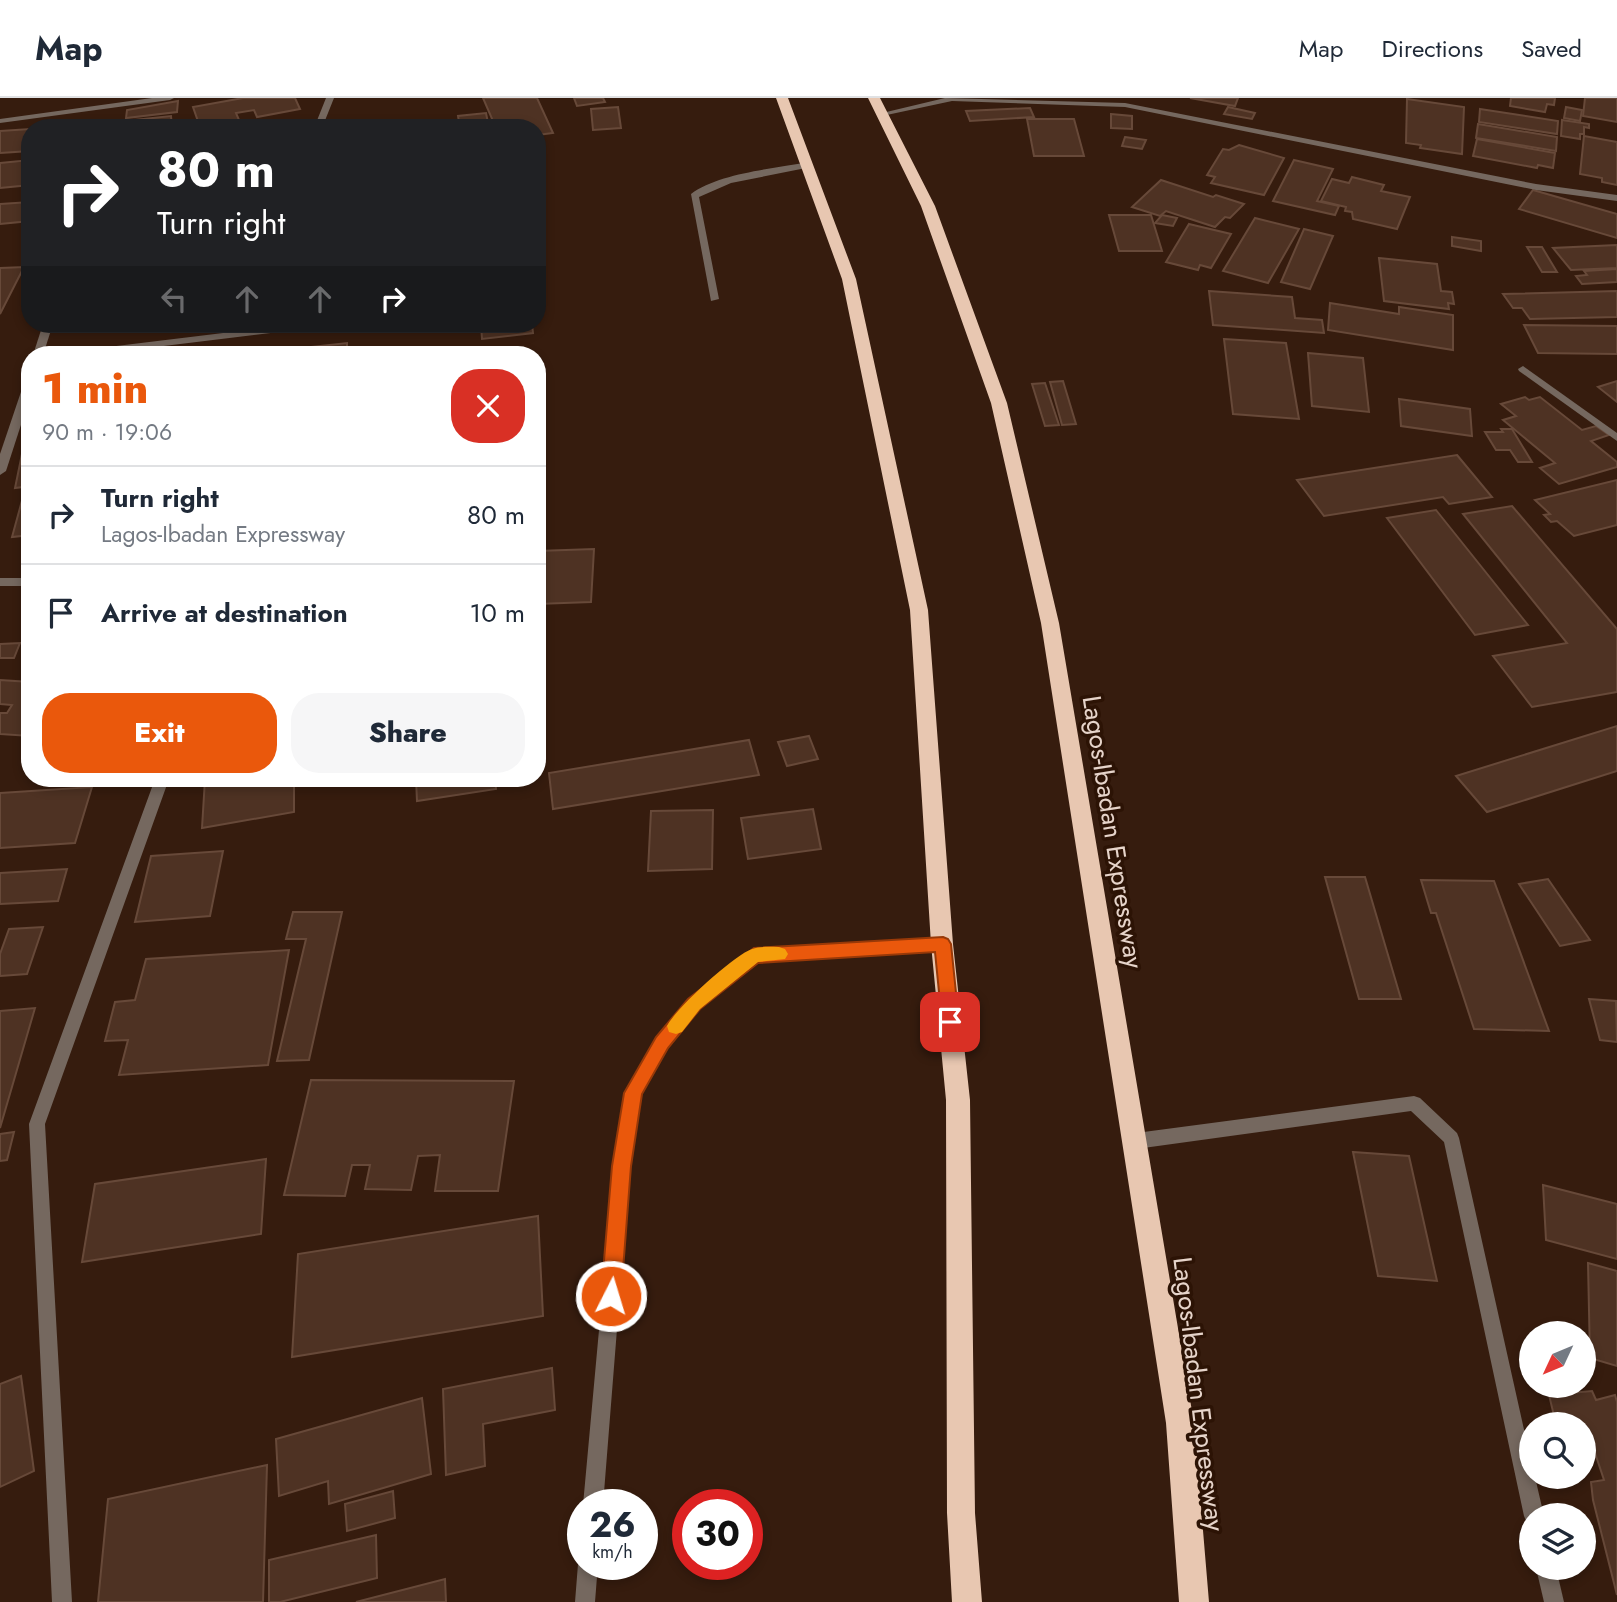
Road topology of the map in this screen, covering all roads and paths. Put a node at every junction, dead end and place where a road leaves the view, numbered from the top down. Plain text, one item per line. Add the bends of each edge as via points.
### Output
1 (170, 98) edge
2 (330, 98) edge
3 (782, 98) edge
4 (878, 106) edge
5 (322, 119) edge
6 (0, 121) edge
7 (808, 165) junction
8 (1617, 198) edge
9 (714, 299) dead end
10 (247, 333) edge
11 (140, 346) edge
12 (1523, 369) dead end
13 (21, 404) edge
14 (1617, 438) edge
15 (4, 448) edge
16 (0, 471) edge
17 (0, 582) edge
18 (21, 582) edge
19 (159, 787) edge
20 (943, 944) junction
21 (1136, 1142) junction
22 (594, 1489) edge
23 (1531, 1503) edge
24 (587, 1580) edge
25 (1549, 1580) edge
26 (62, 1602) edge
27 (585, 1602) edge
28 (967, 1602) edge
29 (1194, 1602) edge
30 (1554, 1602) edge

1 - 6 street
2 - 5 street
3 - 7 highway
4 - 8 street via 952,99 1125,105 1536,187
4 - 21 highway, Lagos-Ibadan Expressway via 928,206 999,402 1050,623
7 - 9 street via 713,184 694,196
7 - 20 highway via 849,279 919,610
10 - 11 street
12 - 14 street
13 - 15 street
15 - 16 street
17 - 18 street
19 - 26 street via 37,1124
20 - 22 street via 754,956 694,1004 662,1043 633,1093 622,1166
20 - 28 highway via 958,1100 961,1513
21 - 23 street via 1413,1103 1451,1138
21 - 29 highway, Lagos-Ibadan Expressway via 1180,1423
24 - 27 street
25 - 30 street

